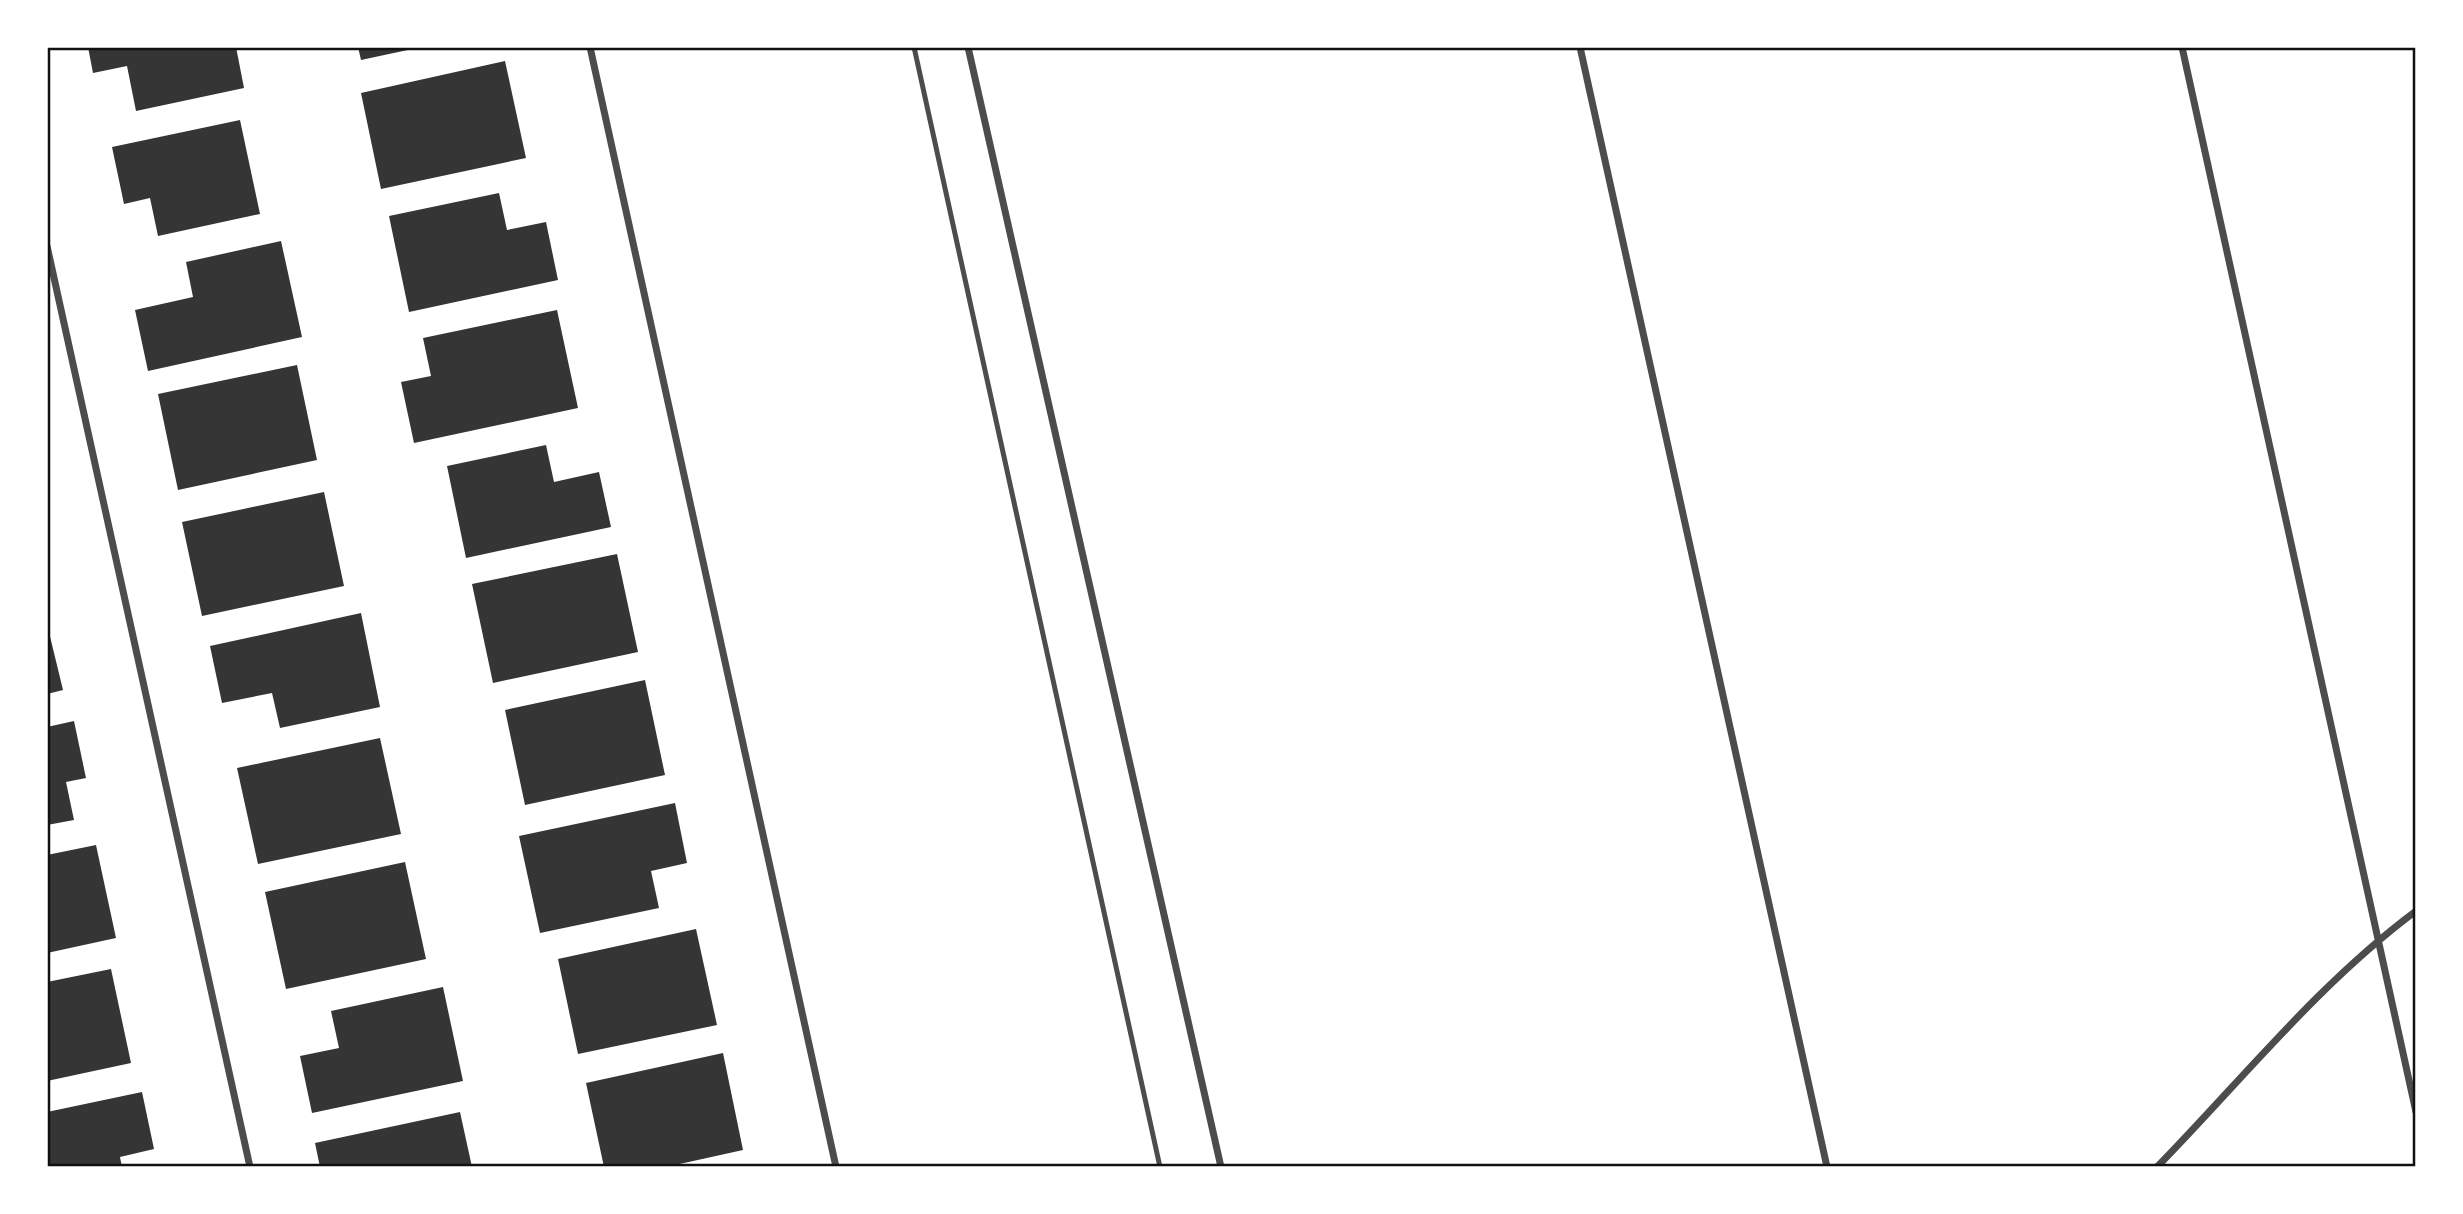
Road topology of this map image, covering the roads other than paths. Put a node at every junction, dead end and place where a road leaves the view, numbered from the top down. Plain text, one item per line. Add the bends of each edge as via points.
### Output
1 (590, 47) edge
2 (914, 47) edge
3 (968, 47) edge
4 (1580, 47) edge
5 (2182, 47) edge
6 (47, 246) edge
7 (2416, 911) edge
8 (2378, 939) junction
9 (2416, 1112) edge
10 (250, 1167) edge
11 (836, 1167) edge
12 (1160, 1167) edge
13 (1221, 1167) edge
14 (1827, 1167) edge
15 (2157, 1167) edge

1 - 11 street
2 - 12 lane
3 - 13 street
4 - 14 street
5 - 8 street
6 - 10 street
7 - 8 street
8 - 9 street
8 - 15 street via 2276,1037

